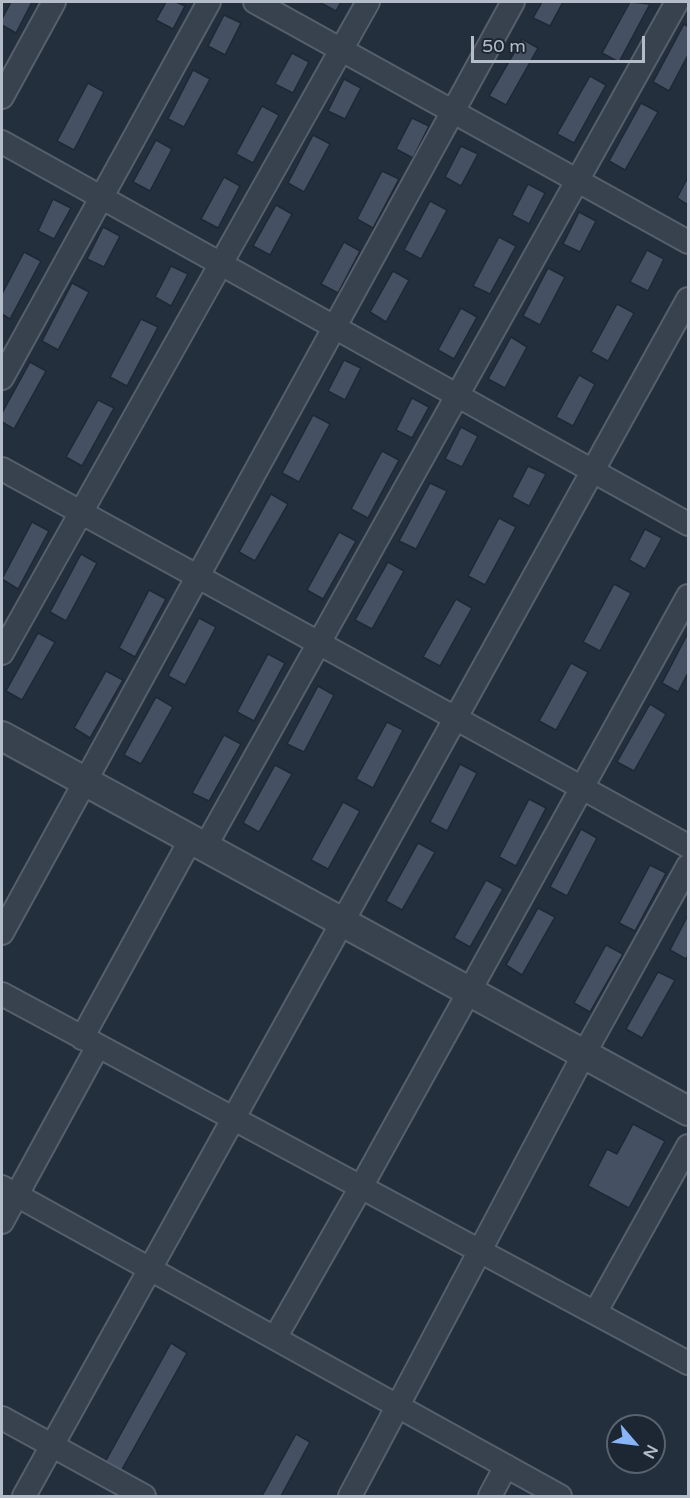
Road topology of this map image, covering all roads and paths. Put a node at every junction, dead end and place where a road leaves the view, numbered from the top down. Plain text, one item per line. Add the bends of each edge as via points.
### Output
1 (54, 2) edge
2 (209, 2) edge
3 (255, 2) edge
4 (368, 2) edge
5 (513, 2) edge
6 (677, 2) edge
7 (341, 49) junction
8 (2, 97) edge
9 (452, 111) junction
10 (2, 142) edge
11 (576, 180) junction
12 (101, 197) junction
13 (688, 242) edge
14 (220, 263) junction
15 (688, 299) edge
16 (334, 327) junction
17 (2, 378) edge
18 (456, 395) junction
19 (2, 469) edge
20 (593, 471) junction
21 (81, 512) junction
22 (688, 524) edge
23 (197, 577) junction
24 (688, 596) edge
25 (318, 643) junction
26 (2, 653) edge
27 (455, 719) junction
28 (2, 736) edge
29 (85, 781) junction
30 (581, 788) junction
31 (198, 843) junction
32 (688, 846) edge
33 (688, 866) edge
34 (343, 922) junction
35 (2, 933) edge
36 (469, 991) junction
37 (2, 994) edge
38 (90, 1042) junction
39 (584, 1054) junction
40 (688, 1111) edge
41 (234, 1119) junction
42 (688, 1146) edge
43 (361, 1187) junction
44 (9, 1191) edge
45 (2, 1222) edge
46 (480, 1251) junction
47 (151, 1269) junction
48 (595, 1313) junction
49 (275, 1338) junction
50 (688, 1363) edge
51 (397, 1406) junction
52 (2, 1418) edge
53 (52, 1446) junction
54 (506, 1466) junction
55 (24, 1497) edge
56 (144, 1497) edge
57 (350, 1497) edge
58 (490, 1497) edge
59 (560, 1497) edge

1 - 8 street
2 - 12 street
3 - 7 street
4 - 7 street
5 - 9 street
6 - 11 street
7 - 9 street
7 - 14 street
9 - 11 street
9 - 16 street
10 - 12 street
11 - 13 street
11 - 18 street
12 - 14 street
12 - 17 street
14 - 16 street
14 - 21 street
15 - 20 street
16 - 18 street
16 - 23 street
18 - 20 street
18 - 25 street
19 - 21 street
20 - 22 street
20 - 27 street
21 - 23 street
21 - 26 street
23 - 25 street
23 - 29 street
24 - 30 street
25 - 27 street
25 - 31 street
27 - 30 street
27 - 34 street
28 - 29 street
29 - 31 street
29 - 35 street
30 - 32 street
30 - 36 street
31 - 34 street
31 - 38 street
33 - 39 street
34 - 36 street
34 - 41 street
36 - 39 street
36 - 43 street
37 - 38 street
38 - 41 street
38 - 44 street
39 - 40 street
39 - 46 street
41 - 43 street
41 - 47 street
42 - 48 street
43 - 46 street
43 - 49 street
44 - 45 street
44 - 47 street
46 - 48 street
46 - 51 street
47 - 49 street
47 - 53 street
48 - 50 street
49 - 51 street
51 - 54 street
51 - 57 street
52 - 53 street
53 - 55 street
53 - 56 street
54 - 58 street
54 - 59 street

